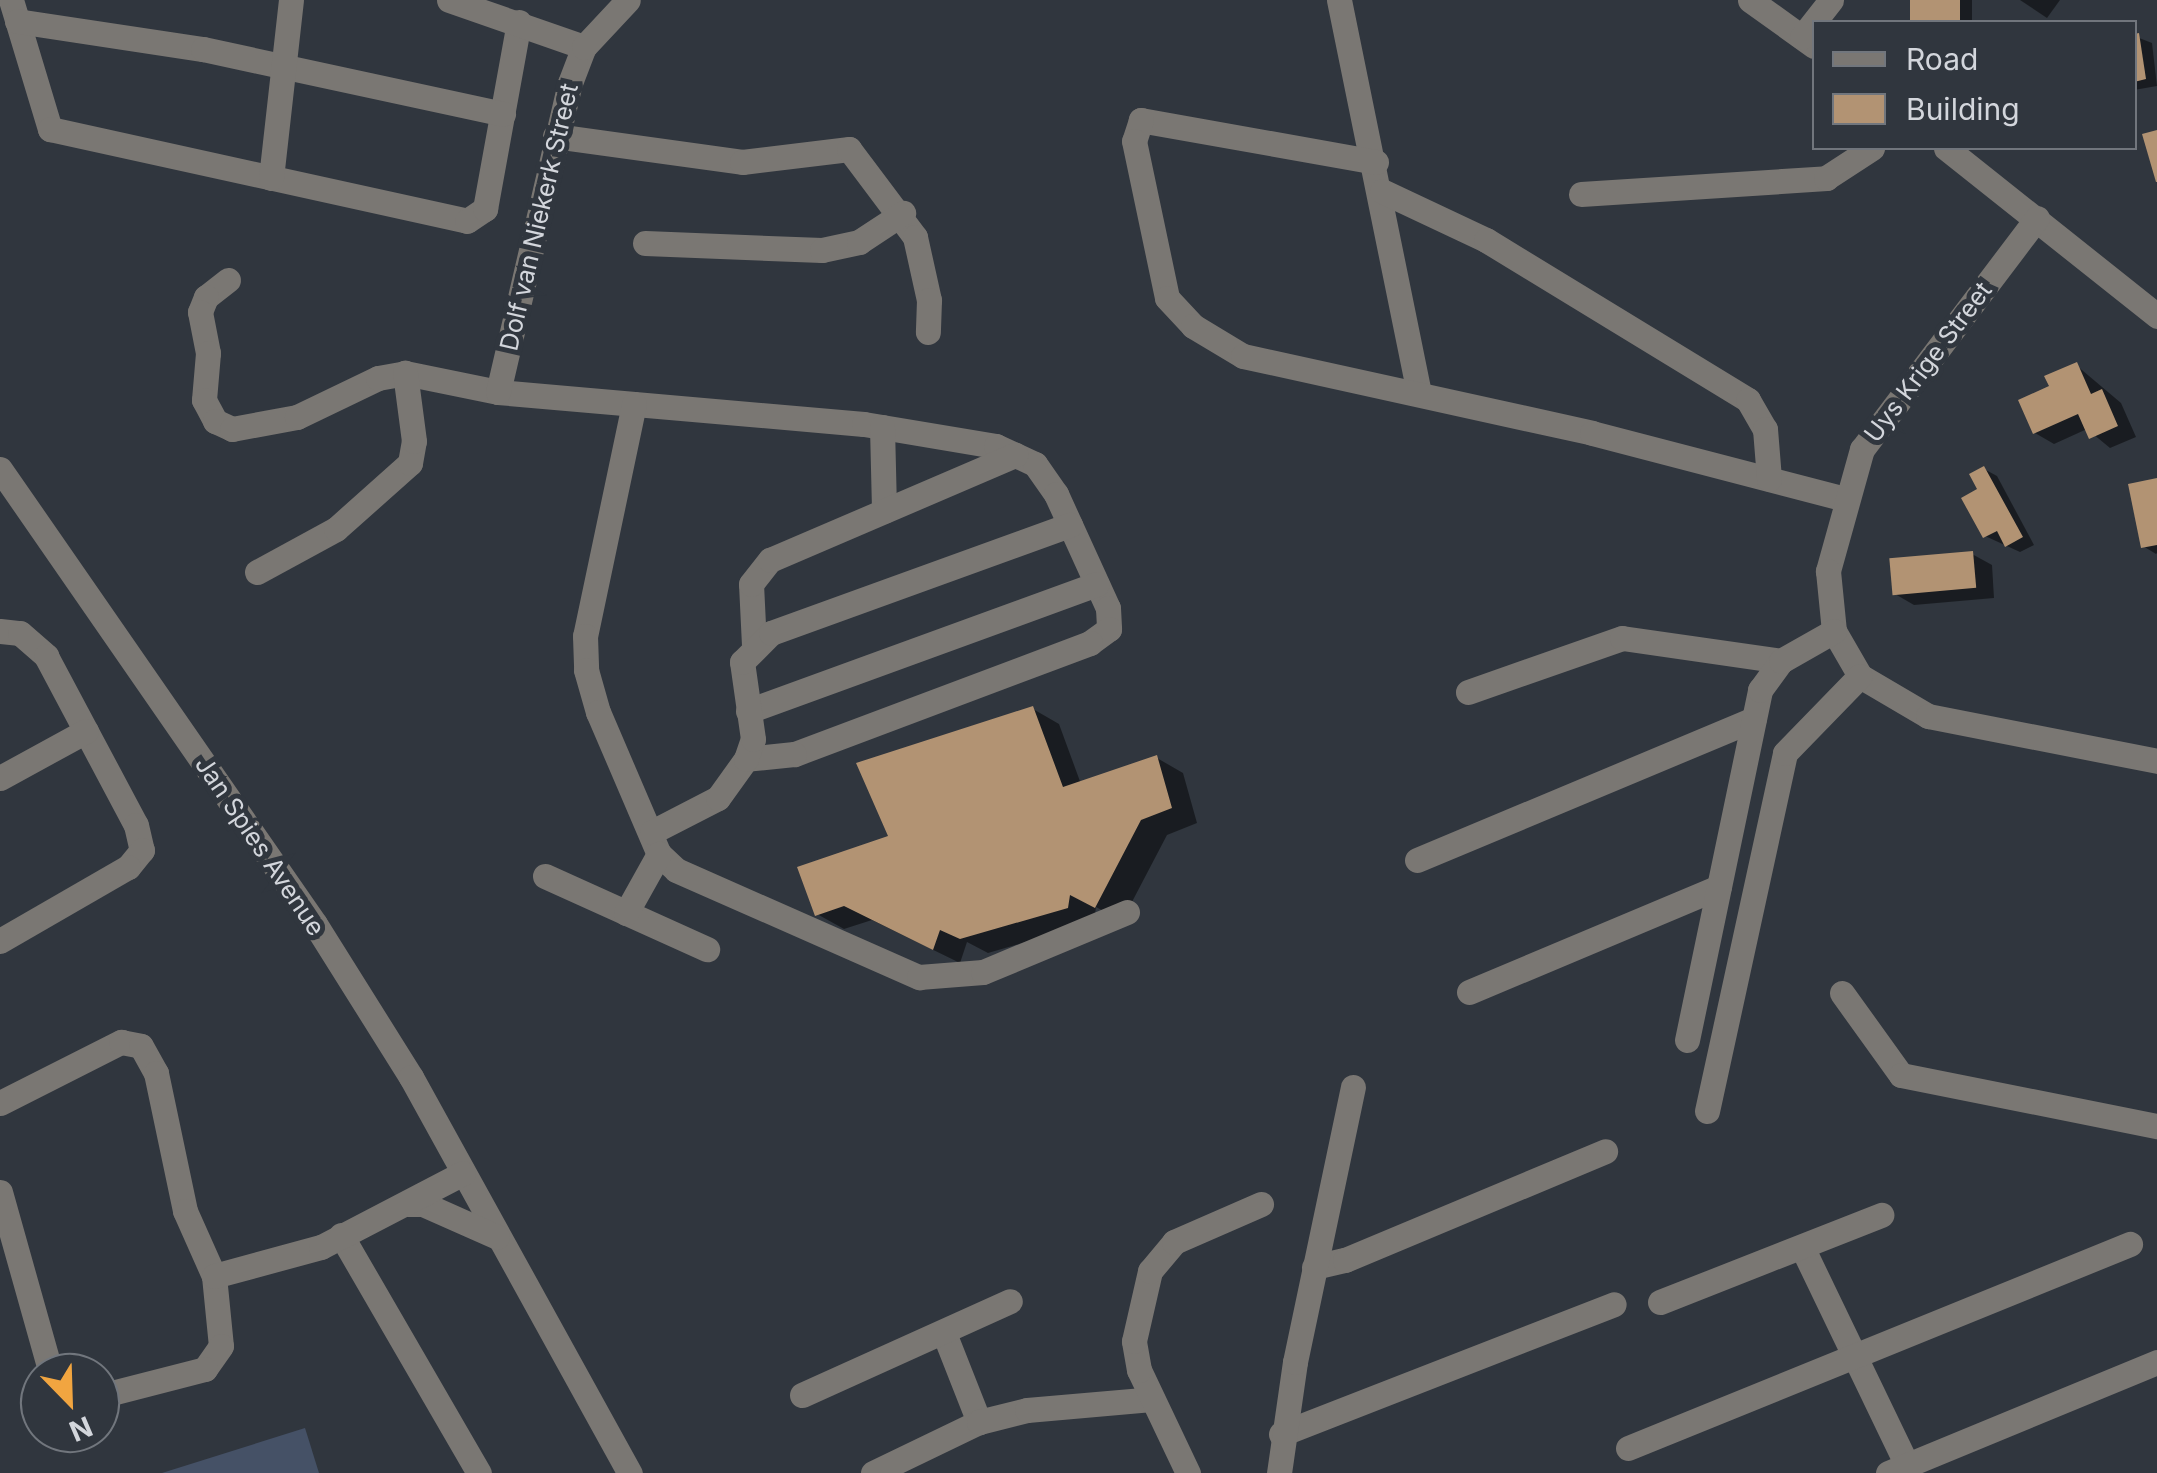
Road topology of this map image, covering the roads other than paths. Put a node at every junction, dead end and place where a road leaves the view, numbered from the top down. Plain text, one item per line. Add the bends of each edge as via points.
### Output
1 (291, 0) edge
2 (449, 0) edge
3 (628, 0) edge
4 (1339, 0) edge
5 (1750, 0) edge
6 (14, 11) edge
7 (519, 22) junction
8 (1808, 42) edge
9 (584, 47) junction
10 (280, 66) junction
11 (502, 114) junction
12 (555, 136) junction
13 (1869, 150) edge
14 (1949, 150) edge
15 (1376, 162) junction
16 (271, 178) junction
17 (1382, 191) junction
18 (1581, 194) dead end
19 (903, 213) junction
20 (2037, 218) junction
21 (645, 243) dead end
22 (228, 280) dead end
23 (2157, 316) edge
24 (928, 332) dead end
25 (405, 373) junction
26 (498, 392) junction
27 (1420, 392) junction
28 (634, 404) junction
29 (882, 427) junction
30 (1015, 455) junction
31 (0, 469) edge
32 (1769, 479) junction
33 (1845, 500) junction
34 (884, 511) junction
35 (1070, 524) junction
36 (257, 572) dead end
37 (1097, 584) junction
38 (0, 631) edge
39 (1834, 631) junction
40 (754, 645) junction
41 (1781, 661) junction
42 (1860, 676) junction
43 (1468, 692) dead end
44 (748, 710) junction
45 (1754, 718) junction
46 (86, 731) junction
47 (746, 759) junction
48 (2157, 761) edge
49 (0, 778) edge
50 (655, 843) junction
51 (1416, 860) dead end
52 (544, 876) dead end
53 (1719, 887) junction
54 (1126, 912) dead end
55 (626, 913) junction
56 (0, 941) edge
57 (707, 949) dead end
58 (1469, 992) dead end
59 (1842, 994) dead end
60 (1688, 1040) dead end
61 (1353, 1086) dead end
62 (0, 1103) edge
63 (1707, 1111) dead end
64 (2157, 1126) edge
65 (1605, 1151) dead end
66 (464, 1172) junction
67 (0, 1192) edge
68 (408, 1204) junction
69 (1261, 1204) dead end
70 (1882, 1215) dead end
71 (340, 1235) junction
72 (498, 1237) junction
73 (2130, 1244) dead end
74 (1802, 1249) junction
75 (1314, 1268) junction
76 (214, 1276) junction
77 (1010, 1301) dead end
78 (1660, 1302) dead end
79 (1614, 1304) dead end
80 (944, 1333) junction
81 (44, 1353) edge
82 (1855, 1358) junction
83 (2157, 1362) edge
84 (120, 1391) edge
85 (802, 1395) dead end
86 (1152, 1399) junction
87 (979, 1422) junction
88 (1281, 1434) junction
89 (1628, 1448) dead end
90 (1898, 1469) edge
91 (479, 1473) edge
92 (630, 1473) edge
93 (873, 1473) edge
94 (1188, 1473) edge
95 (1279, 1473) edge

1 - 10 street
2 - 7 street
3 - 9 street, Dolf van Niekerk Street
4 - 15 street
5 - 8 street
6 - 10 street
6 - 16 street via 50,130
7 - 9 street
7 - 11 street
9 - 12 street, Dolf van Niekerk Street
10 - 11 street
10 - 16 street
11 - 16 street via 485,209 474,220
12 - 19 street via 742,162 787,160 840,145 862,161
12 - 26 street, Dolf van Niekerk Street
13 - 18 street via 1826,178
14 - 20 street
15 - 17 street
15 - 27 street via 1155,118 1141,120 1134,136 1161,285 1193,326 1244,356
17 - 27 street
17 - 32 street via 1486,240 1748,400 1765,429
19 - 21 street via 859,242 822,250
19 - 24 street via 924,262
20 - 23 street
20 - 33 street, Uys Krige Street via 1862,449
22 - 25 street via 206,296 200,312 208,352 204,400 215,421 232,429 298,417 378,378
25 - 26 street
25 - 36 street via 414,442 410,463 336,529
26 - 28 street
27 - 32 street
28 - 29 street
28 - 50 street via 585,636 598,712
29 - 30 street
29 - 34 street
30 - 34 street
30 - 35 street via 1035,464
31 - 66 street, Jan Spies Avenue via 315,924
32 - 33 street
33 - 39 street, Uys Krige Street via 1828,570
34 - 40 street via 770,560 756,573
35 - 37 street
35 - 40 street via 771,632
37 - 44 street
37 - 47 street via 1109,629 1090,643 794,754
38 - 46 street via 20,634 46,656
39 - 41 street
39 - 42 street, Uys Krige Street
40 - 44 street via 742,662
41 - 43 street via 1622,638
41 - 45 street via 1768,673
42 - 48 street, Uys Krige Street via 1928,716
42 - 63 street via 1785,753
44 - 47 street via 753,739
45 - 51 street
45 - 53 street
46 - 49 street
46 - 56 street via 136,825 140,858
47 - 50 street via 718,798
50 - 54 street via 676,870 920,977 984,972
50 - 55 street
52 - 55 street
53 - 58 street
53 - 60 street
55 - 57 street
59 - 64 street via 1901,1075
61 - 75 street
62 - 76 street via 103,1049 128,1041 141,1046 156,1073 185,1211
65 - 75 street
66 - 68 street
66 - 72 street, Jan Spies Avenue
67 - 81 street
68 - 71 street
68 - 72 street via 424,1204
69 - 86 street via 1174,1242 1150,1270 1134,1341
70 - 74 street
71 - 76 street
71 - 91 street
72 - 92 street, Jan Spies Avenue
73 - 82 street
74 - 78 street
74 - 82 street
75 - 88 street
76 - 84 street via 220,1346 211,1366
77 - 80 street
79 - 88 street
80 - 85 street
80 - 87 street
82 - 89 street
82 - 90 street
83 - 90 street
86 - 87 street via 1028,1410
86 - 94 street
87 - 93 street
88 - 95 street

